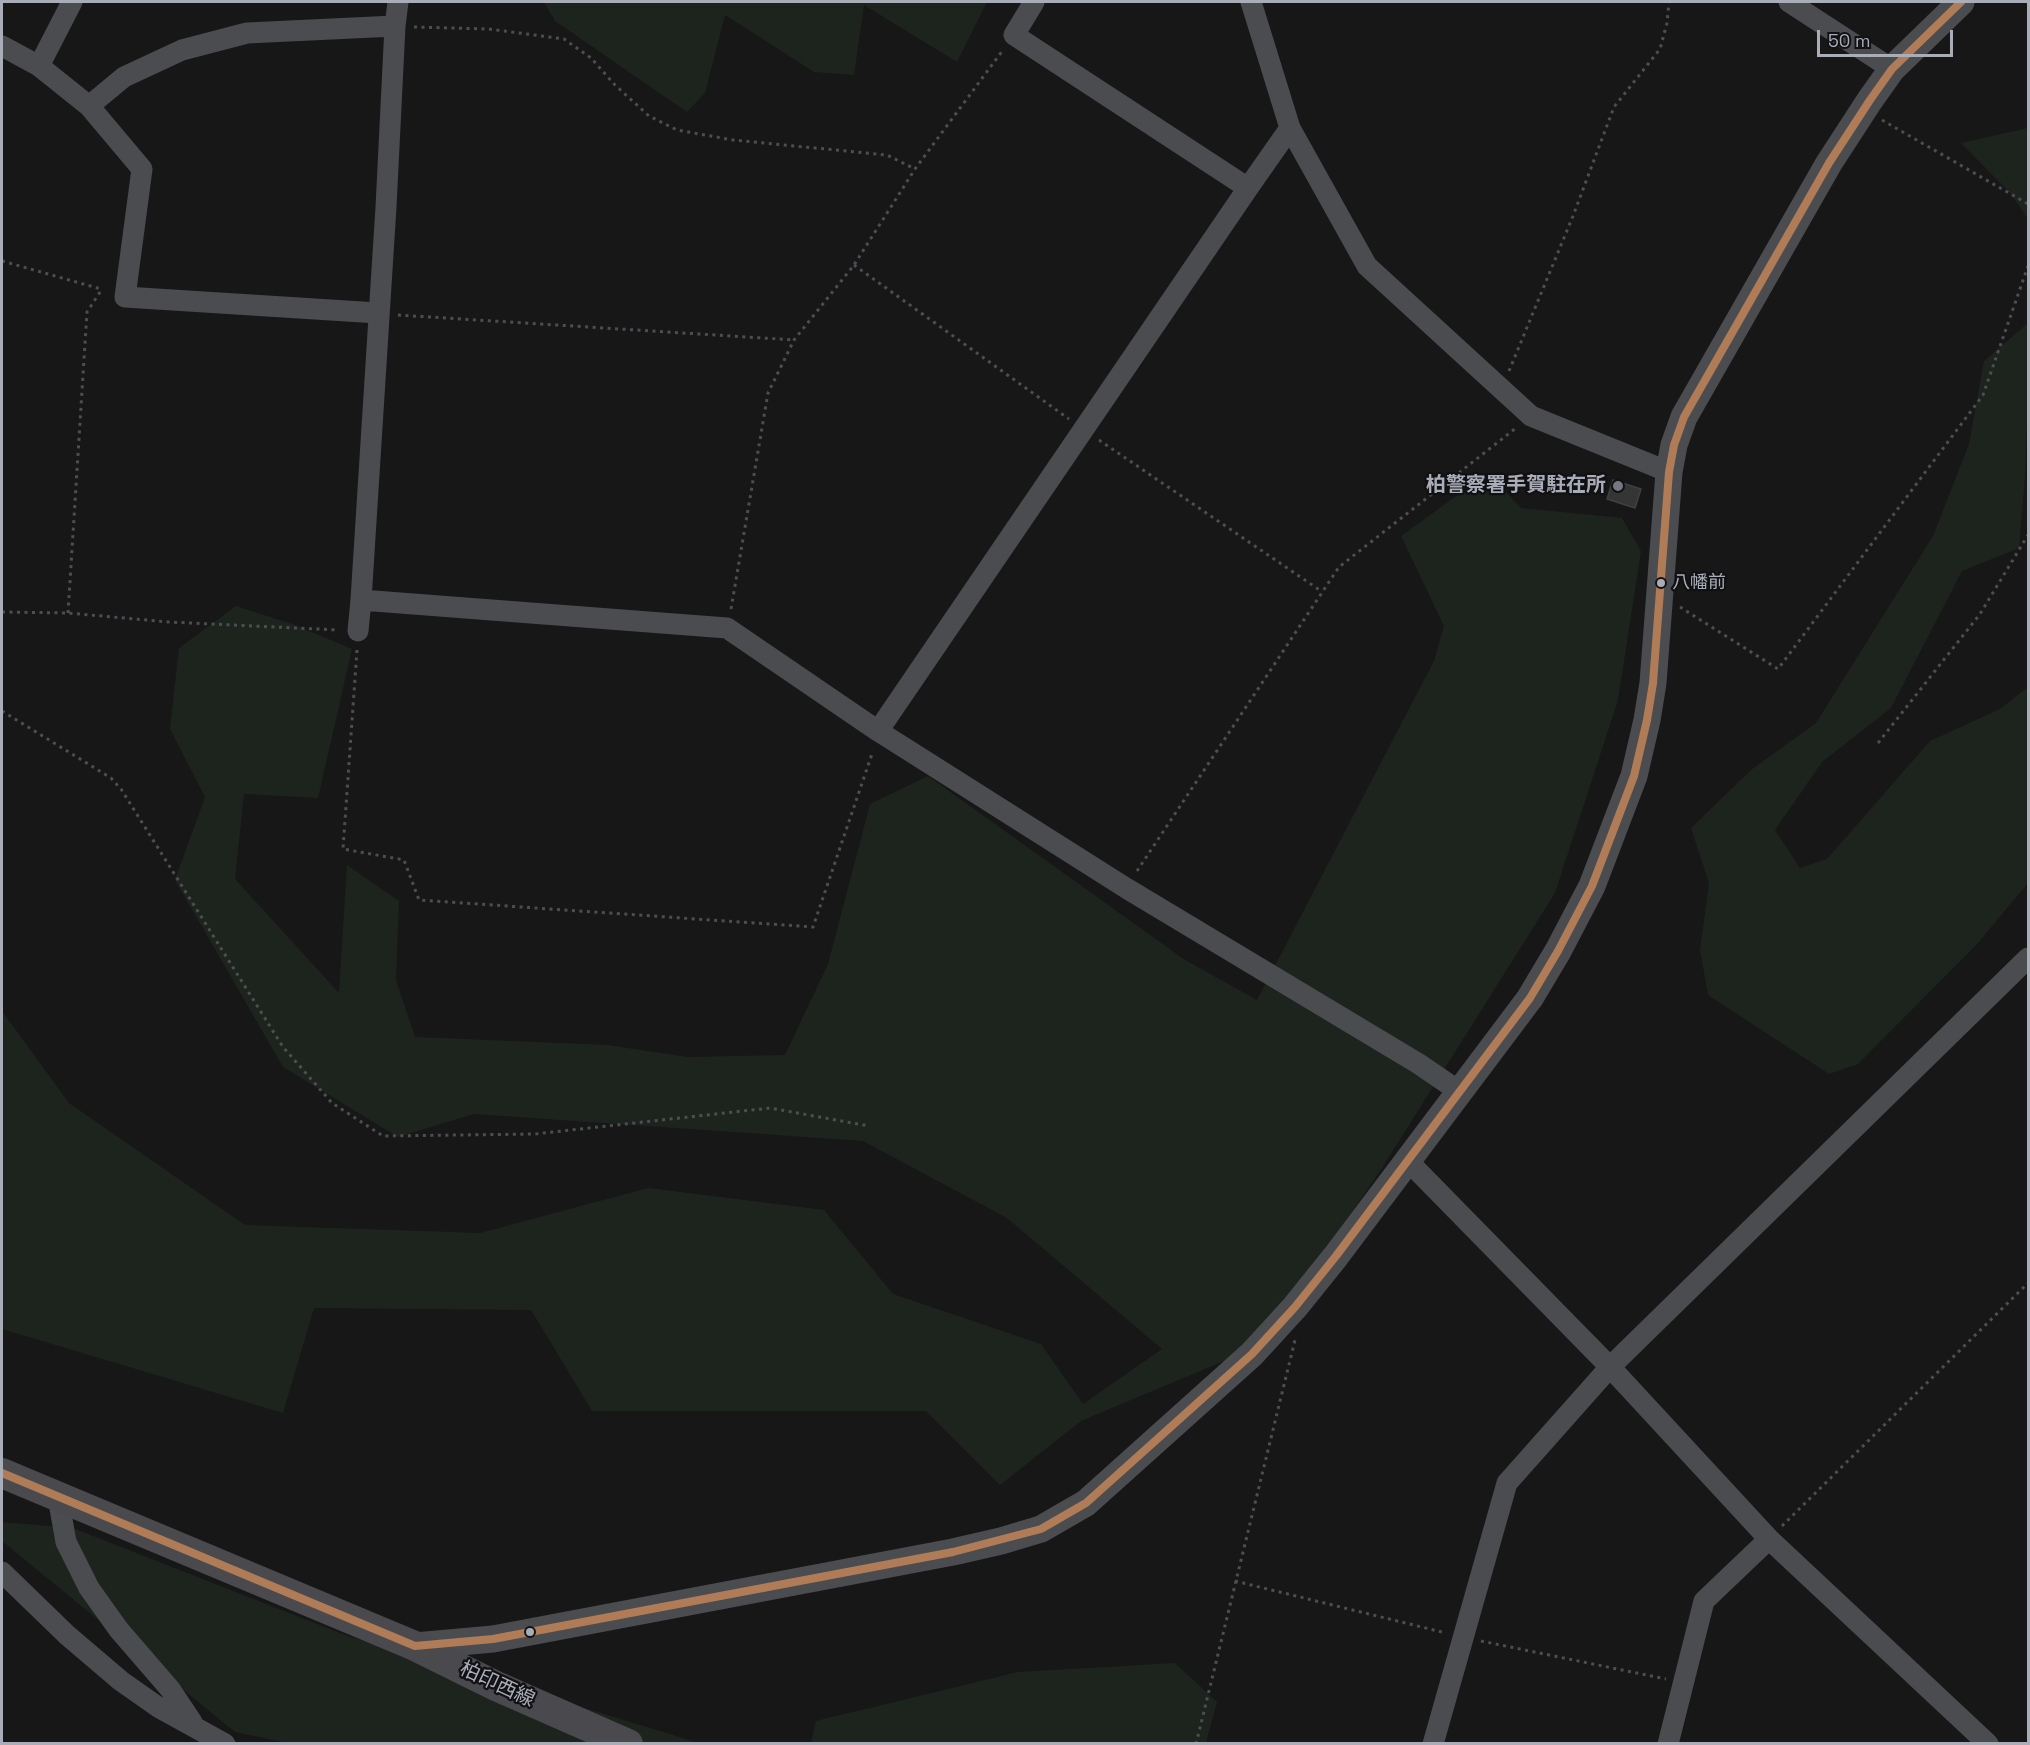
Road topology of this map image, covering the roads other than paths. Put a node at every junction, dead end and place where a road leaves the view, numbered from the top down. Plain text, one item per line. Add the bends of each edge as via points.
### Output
1 (72, 2) edge
2 (398, 2) edge
3 (1034, 2) edge
4 (1251, 2) edge
5 (1789, 2) edge
6 (1961, 2) edge
7 (394, 26) junction
8 (2, 46) edge
9 (39, 66) junction
10 (1892, 69) junction
11 (89, 106) junction
12 (1290, 128) junction
13 (1248, 188) junction
14 (378, 313) junction
15 (1669, 472) junction
16 (361, 600) junction
17 (358, 631) road end
18 (878, 731) junction
19 (2028, 958) edge
20 (1460, 1092) junction
21 (1408, 1161) junction
22 (1610, 1367) junction
23 (2, 1473) edge
24 (58, 1497) junction
25 (1769, 1539) junction
26 (2, 1572) edge
27 (415, 1646) junction
28 (194, 1725) junction
29 (225, 1743) edge
30 (628, 1743) edge
31 (1433, 1743) edge
32 (1668, 1743) edge
33 (1988, 1743) edge

1 - 9 street
2 - 7 street
3 - 13 street via 1014,35
4 - 12 street
5 - 10 street
6 - 10 street
7 - 11 street via 247,33 182,50 124,77
7 - 14 street
8 - 9 street
9 - 11 street
10 - 15 street via 1829,163 1684,417
11 - 14 street via 142,169 125,297
12 - 13 street
12 - 15 street via 1367,266 1501,389 1531,416
13 - 18 street
14 - 16 street
15 - 20 street via 1653,683 1634,776 1592,886 1558,951 1530,998
16 - 17 street
16 - 18 street via 727,628
18 - 20 street
19 - 22 street
20 - 21 street
21 - 22 street
21 - 27 street via 1295,1307 1252,1354 1086,1503 1041,1529 953,1552 493,1639
22 - 25 street
22 - 31 street via 1507,1483
23 - 24 main road, 柏印西線
24 - 27 main road, 柏印西線
24 - 28 street via 66,1542 89,1588
25 - 32 street via 1704,1601
25 - 33 street
26 - 28 street via 66,1635 121,1681 158,1707
27 - 30 main road, 柏印西線
28 - 29 street

